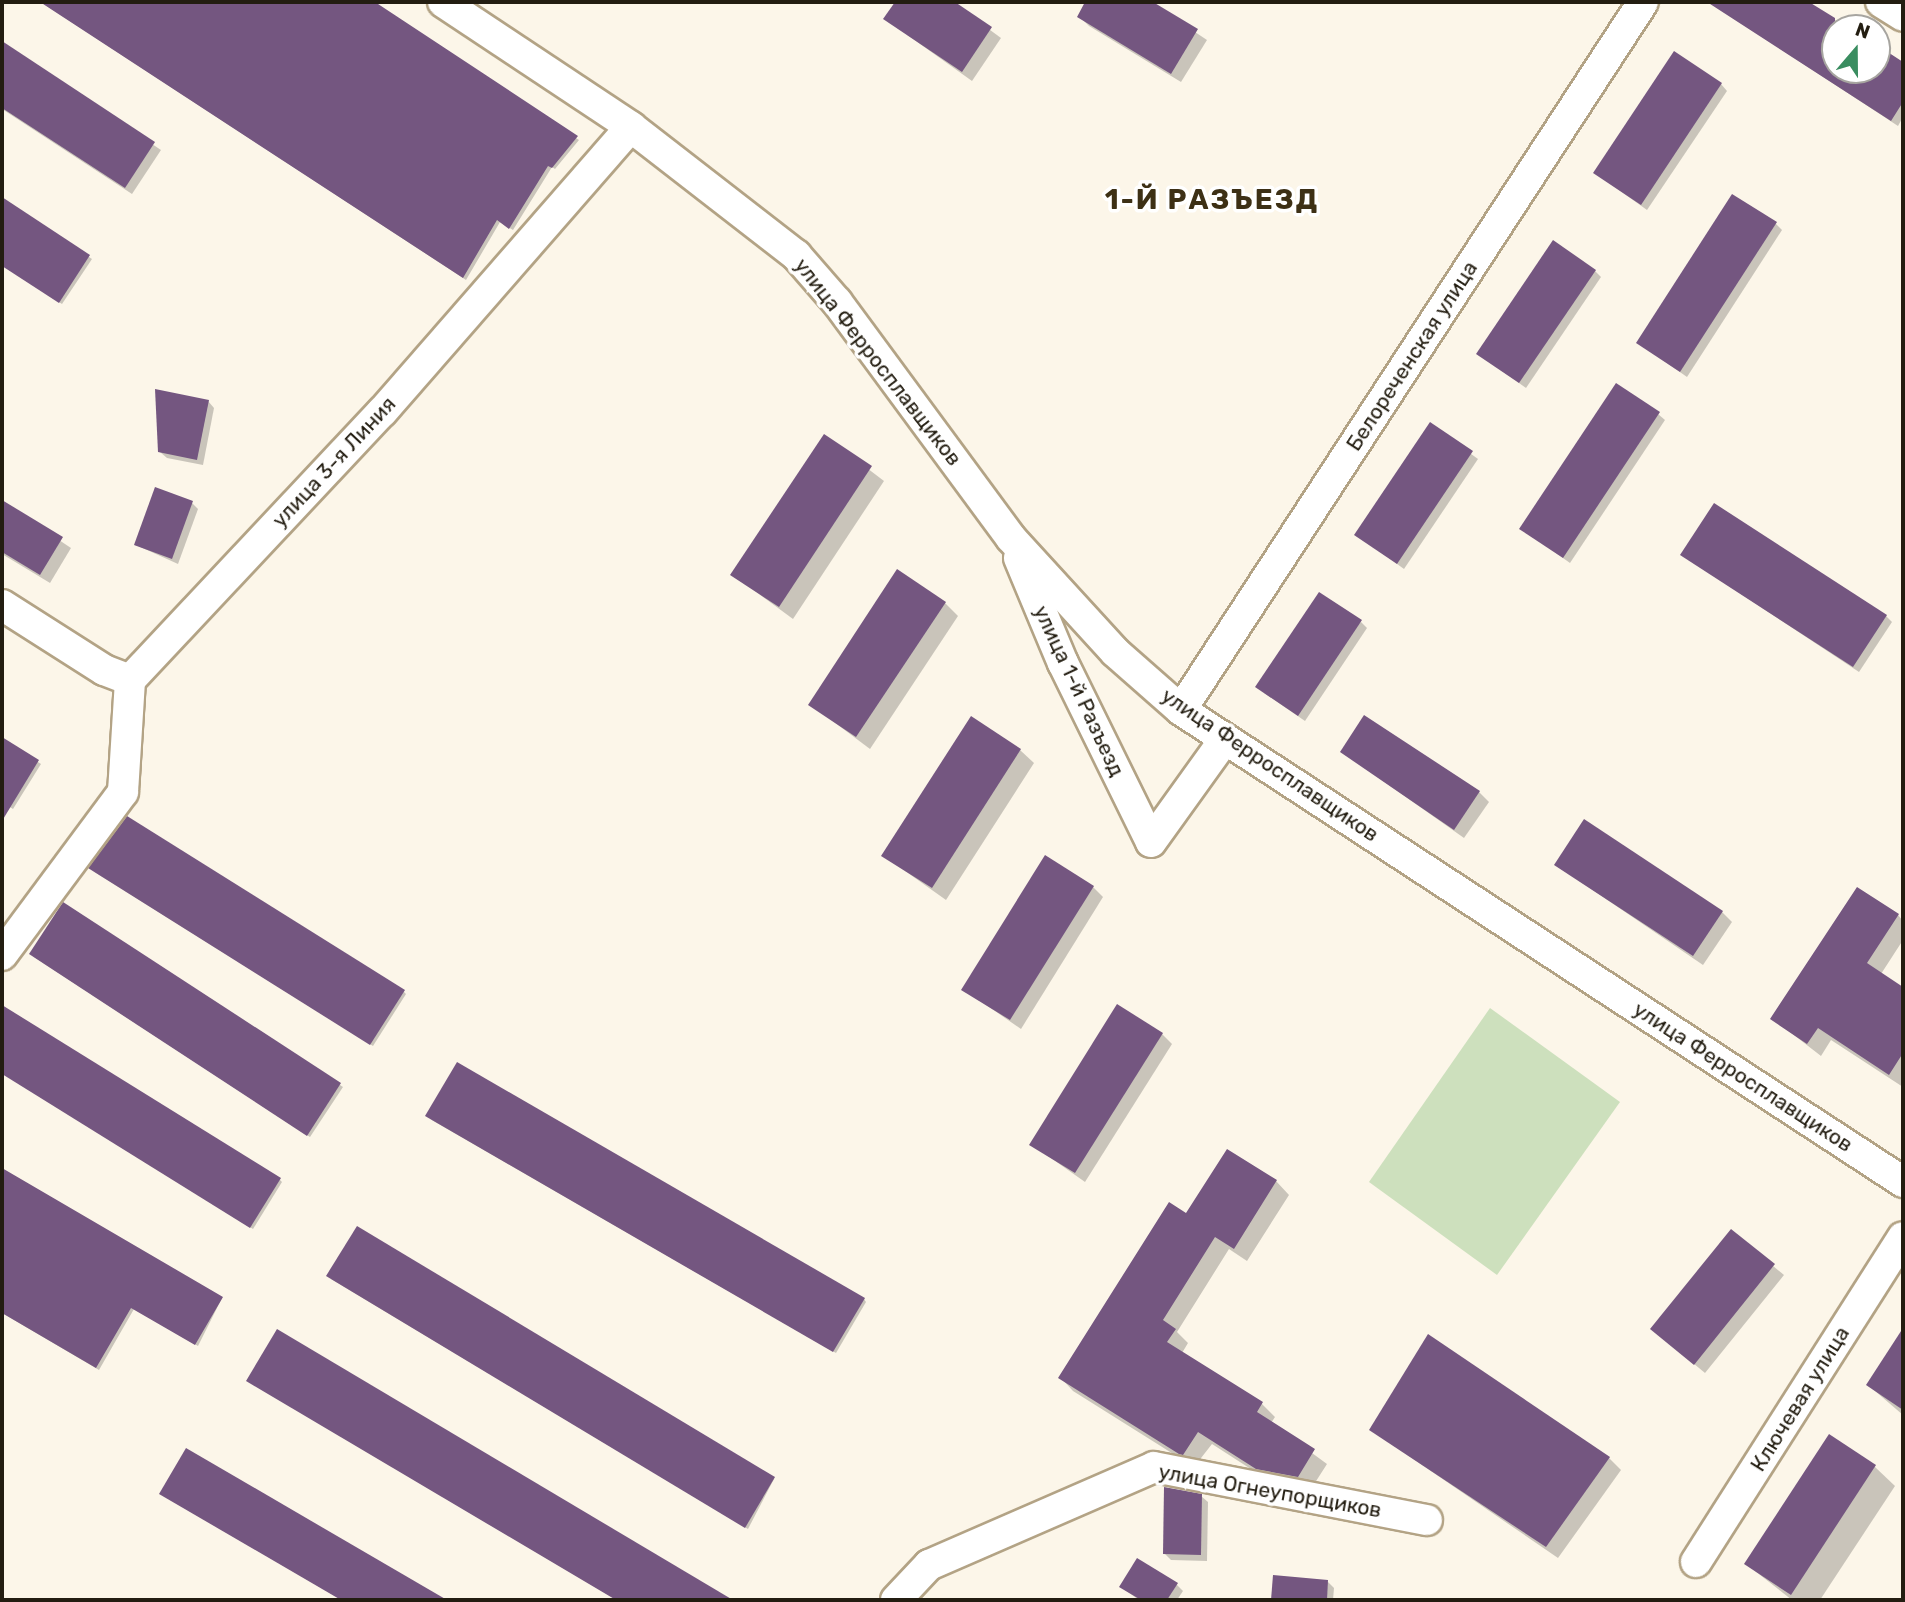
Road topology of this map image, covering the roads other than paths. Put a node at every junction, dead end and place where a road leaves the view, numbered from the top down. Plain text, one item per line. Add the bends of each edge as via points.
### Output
1 (443, 2) edge
2 (1643, 2) edge
3 (1881, 2) edge
4 (1903, 16) edge
5 (631, 127) junction
6 (1011, 538) junction
7 (2, 605) edge
8 (130, 680) junction
9 (1181, 710) junction
10 (1225, 739) junction
11 (2, 955) edge
12 (1903, 1182) edge
13 (1903, 1237) edge
14 (1427, 1520) dead end
15 (1696, 1562) dead end
16 (896, 1600) edge

1 - 5 street, улица Ферросплавщиков
2 - 9 street, Белореченская улица
3 - 4 street
5 - 6 street, улица Ферросплавщиков via 796,255 837,302
5 - 8 street, улица 3-я Линия via 382,412
6 - 9 street, улица Ферросплавщиков via 1115,652
6 - 10 street, улица 1-й Разъезд via 1063,663 1151,842
7 - 8 street via 104,670
8 - 11 street via 123,792
9 - 10 street, улица Ферросплавщиков
10 - 12 street, улица Ферросплавщиков
13 - 15 street, Ключевая улица
14 - 16 street, улица Огнеупорщиков via 1154,1467 929,1565

